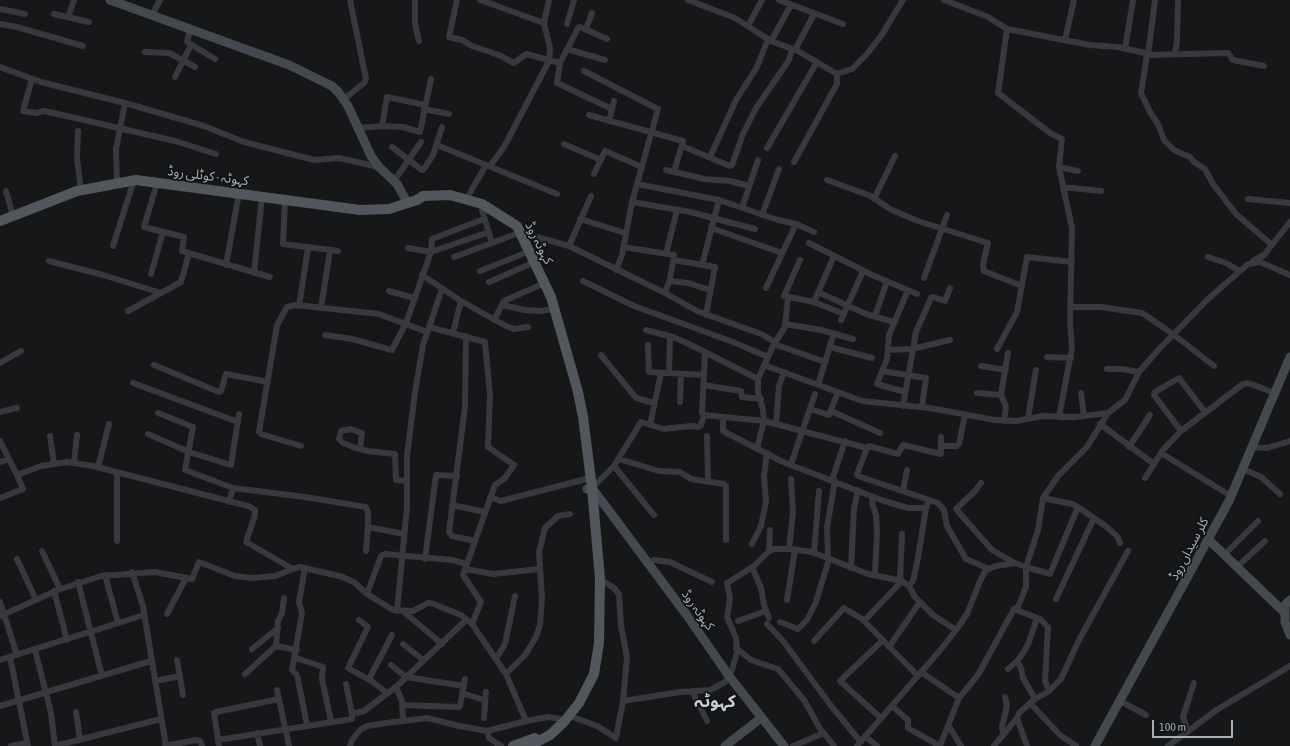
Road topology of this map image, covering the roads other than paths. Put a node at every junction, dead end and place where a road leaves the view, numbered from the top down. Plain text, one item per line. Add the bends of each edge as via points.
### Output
1 (74, 0) edge
2 (110, 0) edge
3 (160, 0) edge
4 (350, 0) edge
5 (415, 0) edge
6 (457, 0) edge
7 (480, 0) edge
8 (547, 0) edge
9 (574, 0) edge
10 (688, 0) edge
11 (762, 0) edge
12 (779, 0) edge
13 (903, 0) edge
14 (944, 0) edge
15 (1074, 0) edge
16 (1133, 0) edge
17 (1155, 0) edge
18 (1178, 0) edge
19 (791, 5) junction
20 (0, 10) edge
21 (592, 13) dead end
22 (25, 14) dead end
23 (54, 14) dead end
24 (814, 14) junction
25 (152, 15) junction
26 (68, 17) junction
27 (89, 22) dead end
28 (544, 23) junction
29 (0, 24) edge
30 (567, 24) dead end
31 (843, 24) dead end
32 (748, 26) junction
33 (190, 29) junction
34 (586, 29) junction
35 (1007, 29) junction
36 (607, 39) dead end
37 (770, 40) junction
38 (1065, 40) junction
39 (419, 41) dead end
40 (192, 45) junction
41 (83, 46) dead end
42 (1125, 48) junction
43 (568, 49) junction
44 (793, 50) junction
45 (145, 52) dead end
46 (1175, 54) junction
47 (1148, 55) junction
48 (214, 59) dead end
49 (605, 60) dead end
50 (183, 61) junction
51 (548, 61) junction
52 (817, 62) junction
53 (560, 63) junction
54 (1264, 66) dead end
55 (0, 67) edge
56 (194, 67) dead end
57 (584, 71) dead end
58 (837, 74) junction
59 (174, 77) dead end
60 (32, 79) junction
61 (431, 79) dead end
62 (344, 98) junction
63 (614, 101) dead end
64 (125, 102) junction
65 (424, 107) junction
66 (612, 109) junction
67 (449, 114) dead end
68 (589, 115) dead end
69 (609, 122) junction
70 (382, 126) junction
71 (442, 127) dead end
72 (120, 128) junction
73 (357, 128) junction
74 (78, 131) dead end
75 (651, 132) junction
76 (421, 142) dead end
77 (564, 144) dead end
78 (437, 145) junction
79 (682, 146) junction
80 (392, 147) dead end
81 (767, 148) dead end
82 (216, 154) dead end
83 (895, 156) dead end
84 (710, 158) junction
85 (409, 160) junction
86 (601, 160) junction
87 (758, 160) dead end
88 (794, 162) dead end
89 (488, 166) junction
90 (379, 167) junction
91 (642, 167) junction
92 (1059, 167) junction
93 (779, 169) dead end
94 (666, 170) dead end
95 (1078, 171) dead end
96 (674, 172) junction
97 (594, 174) dead end
98 (134, 180) junction
99 (827, 180) dead end
100 (394, 181) junction
101 (117, 183) junction
102 (157, 183) junction
103 (637, 184) junction
104 (749, 186) junction
105 (1063, 187) junction
106 (81, 190) junction
107 (6, 191) dead end
108 (1101, 191) dead end
109 (239, 193) junction
110 (557, 194) dead end
111 (591, 196) dead end
112 (262, 197) junction
113 (467, 198) junction
114 (874, 198) junction
115 (1248, 199) dead end
116 (285, 200) junction
117 (719, 200) junction
118 (412, 201) junction
119 (632, 202) junction
120 (1290, 203) edge
121 (742, 208) junction
122 (677, 210) junction
123 (483, 215) junction
124 (762, 215) junction
125 (947, 215) dead end
126 (13, 216) junction
127 (580, 219) junction
128 (714, 219) junction
129 (0, 221) edge
130 (1290, 222) edge
131 (796, 224) junction
132 (711, 228) junction
133 (941, 228) junction
134 (755, 229) dead end
135 (163, 232) junction
136 (489, 232) junction
137 (625, 232) junction
138 (814, 232) dead end
139 (519, 234) junction
140 (492, 243) junction
141 (809, 243) dead end
142 (1271, 244) junction
143 (113, 246) dead end
144 (569, 246) junction
145 (308, 248) junction
146 (408, 248) dead end
147 (623, 248) junction
148 (330, 251) junction
149 (338, 251) dead end
150 (431, 252) junction
151 (527, 252) junction
152 (189, 253) junction
153 (782, 253) junction
154 (666, 254) junction
155 (834, 256) junction
156 (1208, 257) dead end
157 (454, 258) dead end
158 (674, 260) junction
159 (800, 260) dead end
160 (49, 261) dead end
161 (1072, 262) junction
162 (530, 264) junction
163 (1248, 264) junction
164 (226, 265) junction
165 (702, 265) junction
166 (616, 270) junction
167 (480, 271) dead end
168 (863, 271) junction
169 (1240, 271) junction
170 (254, 273) junction
171 (151, 274) dead end
172 (422, 275) junction
173 (1290, 275) edge
174 (270, 277) dead end
175 (924, 278) dead end
176 (583, 281) dead end
177 (670, 281) junction
178 (886, 281) junction
179 (489, 282) dead end
180 (540, 285) junction
181 (1022, 286) junction
182 (766, 288) dead end
183 (950, 288) dead end
184 (442, 289) junction
185 (710, 290) junction
186 (908, 290) junction
187 (389, 291) dead end
188 (818, 292) junction
189 (161, 293) junction
190 (665, 293) junction
191 (917, 294) dead end
192 (788, 296) junction
193 (414, 298) junction
194 (462, 301) junction
195 (814, 302) junction
196 (502, 305) junction
197 (848, 305) junction
198 (299, 306) junction
199 (1072, 307) junction
200 (321, 308) junction
201 (552, 310) junction
202 (128, 311) dead end
203 (844, 314) junction
204 (706, 315) junction
205 (875, 316) junction
206 (494, 320) junction
207 (841, 320) dead end
208 (894, 322) junction
209 (406, 323) junction
210 (785, 324) junction
211 (528, 327) dead end
212 (428, 329) junction
213 (646, 330) dead end
214 (452, 333) junction
215 (834, 333) junction
216 (1173, 334) junction
217 (325, 335) dead end
218 (466, 336) junction
219 (670, 337) junction
220 (853, 339) dead end
221 (950, 340) dead end
222 (775, 343) junction
223 (648, 345) dead end
224 (830, 347) junction
225 (912, 349) junction
226 (998, 349) dead end
227 (888, 350) junction
228 (21, 351) dead end
229 (705, 353) junction
230 (1008, 353) dead end
231 (601, 355) dead end
232 (768, 357) junction
233 (1047, 357) dead end
234 (1290, 357) edge
235 (872, 358) dead end
236 (1071, 358) junction
237 (825, 362) junction
238 (0, 363) edge
239 (154, 365) dead end
240 (764, 365) junction
241 (981, 366) dead end
242 (1214, 366) dead end
243 (1108, 369) dead end
244 (1006, 370) junction
245 (1036, 370) dead end
246 (882, 371) junction
247 (784, 372) junction
248 (1140, 372) junction
249 (661, 373) junction
250 (669, 373) junction
251 (681, 374) junction
252 (704, 375) junction
253 (908, 376) junction
254 (758, 378) junction
255 (268, 382) junction
256 (133, 383) dead end
257 (703, 385) junction
258 (818, 385) junction
259 (838, 392) junction
260 (905, 392) junction
261 (977, 393) dead end
262 (1081, 393) dead end
263 (1275, 393) junction
264 (815, 394) dead end
265 (1001, 395) junction
266 (761, 399) junction
267 (680, 402) dead end
268 (654, 403) junction
269 (903, 406) junction
270 (922, 407) junction
271 (17, 408) dead end
272 (810, 409) junction
273 (831, 411) junction
274 (0, 412) edge
275 (1205, 412) junction
276 (158, 413) dead end
277 (1108, 413) junction
278 (239, 414) dead end
279 (704, 415) junction
280 (965, 415) junction
281 (1150, 415) dead end
282 (1084, 416) junction
283 (1059, 417) junction
284 (723, 418) junction
285 (1028, 418) junction
286 (764, 421) junction
287 (1004, 421) junction
288 (238, 422) junction
289 (109, 424) dead end
290 (776, 424) junction
291 (1100, 424) junction
292 (650, 425) junction
293 (803, 430) junction
294 (1181, 431) junction
295 (880, 433) dead end
296 (148, 434) dead end
297 (77, 435) dead end
298 (50, 436) dead end
299 (707, 436) dead end
300 (941, 437) dead end
301 (0, 441) edge
302 (845, 441) junction
303 (1290, 442) edge
304 (301, 446) dead end
305 (941, 446) junction
306 (1129, 447) junction
307 (1253, 447) junction
308 (757, 448) junction
309 (867, 448) junction
310 (360, 449) dead end
311 (189, 452) junction
312 (767, 453) junction
313 (1161, 453) junction
314 (619, 458) junction
315 (9, 459) junction
316 (0, 462) edge
317 (74, 463) junction
318 (54, 464) junction
319 (791, 464) junction
320 (1154, 464) junction
321 (614, 466) junction
322 (98, 467) junction
323 (1243, 469) junction
324 (908, 470) dead end
325 (117, 472) junction
326 (17, 475) junction
327 (456, 476) junction
328 (1145, 478) dead end
329 (791, 480) dead end
330 (834, 480) junction
331 (407, 481) junction
332 (708, 481) junction
333 (981, 483) dead end
334 (588, 485) junction
335 (233, 488) junction
336 (858, 490) junction
337 (819, 491) dead end
338 (903, 492) junction
339 (1280, 494) dead end
340 (1231, 496) junction
341 (490, 497) junction
342 (873, 497) junction
343 (0, 498) edge
344 (1043, 498) junction
345 (929, 500) junction
346 (229, 502) junction
347 (452, 505) junction
348 (1078, 507) junction
349 (926, 508) junction
350 (485, 512) junction
351 (570, 514) dead end
352 (654, 515) dead end
353 (1094, 518) junction
354 (1258, 520) dead end
355 (368, 528) junction
356 (770, 530) dead end
357 (404, 534) junction
358 (902, 534) dead end
359 (726, 540) dead end
360 (1208, 540) junction
361 (117, 541) dead end
362 (475, 541) junction
363 (1265, 541) dead end
364 (1120, 543) dead end
365 (752, 544) dead end
366 (792, 549) junction
367 (42, 551) dead end
368 (366, 551) dead end
369 (768, 551) junction
370 (1128, 551) dead end
371 (814, 553) junction
372 (1224, 555) junction
373 (402, 556) junction
374 (828, 558) junction
375 (18, 559) dead end
376 (425, 559) junction
377 (648, 563) junction
378 (1015, 563) junction
379 (466, 566) junction
380 (752, 567) junction
381 (1026, 567) junction
382 (1237, 567) junction
383 (305, 568) junction
384 (851, 568) junction
385 (293, 569) junction
386 (539, 569) junction
387 (989, 569) junction
388 (132, 572) junction
389 (875, 575) junction
390 (105, 576) junction
391 (186, 578) junction
392 (600, 579) junction
393 (901, 581) junction
394 (78, 582) junction
395 (712, 582) dead end
396 (909, 586) junction
397 (57, 590) junction
398 (367, 594) junction
399 (515, 596) dead end
400 (284, 598) dead end
401 (1056, 599) dead end
402 (36, 600) junction
403 (787, 600) dead end
404 (1290, 600) edge
405 (0, 602) edge
406 (920, 602) junction
407 (1014, 609) junction
408 (401, 611) junction
409 (766, 611) junction
410 (1285, 613) junction
411 (167, 614) dead end
412 (3, 615) edge
413 (144, 615) junction
414 (1037, 618) junction
415 (359, 620) dead end
416 (466, 620) junction
417 (738, 621) dead end
418 (864, 621) junction
419 (780, 622) dead end
420 (118, 623) junction
421 (472, 624) junction
422 (278, 628) junction
423 (956, 630) junction
424 (91, 632) junction
425 (1290, 634) edge
426 (392, 635) dead end
427 (67, 640) junction
428 (814, 641) dead end
429 (882, 641) junction
430 (403, 644) dead end
431 (442, 644) junction
432 (276, 646) junction
433 (889, 647) junction
434 (736, 648) junction
435 (252, 649) dead end
436 (35, 650) junction
437 (297, 650) junction
438 (17, 655) junction
439 (10, 657) junction
440 (296, 658) junction
441 (496, 659) junction
442 (0, 660) edge
443 (177, 660) dead end
444 (423, 660) junction
445 (151, 661) junction
446 (1017, 661) junction
447 (391, 665) dead end
448 (1290, 666) edge
449 (1008, 669) dead end
450 (246, 674) dead end
451 (506, 674) junction
452 (920, 674) junction
453 (102, 676) junction
454 (180, 676) junction
455 (729, 676) junction
456 (406, 677) junction
457 (369, 679) junction
458 (465, 679) dead end
459 (155, 681) junction
460 (1194, 683) dead end
461 (346, 684) dead end
462 (464, 686) junction
463 (396, 687) junction
464 (277, 690) dead end
465 (692, 691) junction
466 (1049, 691) junction
467 (486, 692) dead end
468 (46, 693) junction
469 (387, 693) junction
470 (462, 693) junction
471 (183, 695) dead end
472 (1005, 697) dead end
473 (959, 698) junction
474 (20, 700) junction
475 (279, 700) junction
476 (484, 700) junction
477 (623, 701) junction
478 (1032, 701) junction
479 (1120, 702) junction
480 (402, 705) junction
481 (0, 706) edge
482 (892, 706) junction
483 (76, 712) dead end
484 (352, 714) junction
485 (1146, 715) dead end
486 (565, 717) junction
487 (484, 718) dead end
488 (760, 718) junction
489 (881, 718) junction
490 (1017, 718) junction
491 (162, 719) junction
492 (404, 720) junction
493 (331, 721) junction
494 (526, 721) junction
495 (707, 721) dead end
496 (307, 725) junction
497 (948, 725) junction
498 (285, 729) junction
499 (487, 731) junction
500 (1188, 732) junction
501 (257, 733) junction
502 (824, 733) junction
503 (1003, 735) junction
504 (616, 738) junction
505 (861, 741) edge
506 (84, 742) edge
507 (218, 743) edge
508 (542, 743) edge
509 (27, 745) edge
510 (11, 746) edge
511 (166, 746) edge
512 (202, 746) edge
513 (260, 746) edge
514 (289, 746) edge
515 (350, 746) edge
516 (501, 746) edge
517 (513, 746) edge
518 (529, 746) edge
519 (616, 746) edge
520 (725, 746) edge
521 (784, 746) edge
522 (793, 746) edge
523 (834, 746) edge
524 (876, 746) edge
525 (940, 746) edge
526 (961, 746) edge
527 (994, 746) edge
528 (1027, 746) edge
529 (1076, 746) edge
530 (1095, 746) edge
531 (1168, 746) edge

1 - 26 street
2 - 25 main road
3 - 25 street
4 - 62 street via 366,79
5 - 39 street via 415,24
6 - 51 street via 449,37 462,40 514,63 526,54
7 - 28 street
8 - 28 street
9 - 30 street
10 - 32 street via 735,18
11 - 32 street
12 - 19 street
13 - 58 street via 867,54 852,69
14 - 35 street via 988,17
15 - 38 street
16 - 42 street
17 - 47 street
18 - 46 street
19 - 24 street
19 - 37 street
20 - 22 street
21 - 34 street
23 - 26 street
24 - 31 street
24 - 44 street
25 - 33 main road
26 - 27 street
28 - 51 street via 550,48
29 - 41 street
32 - 37 street
33 - 40 street via 186,40
33 - 62 main road via 290,65 324,81
34 - 36 street
34 - 43 street via 578,28
35 - 38 street
35 - 92 street via 998,93 1050,133 1062,138
37 - 44 street
37 - 84 street via 757,67 736,100
38 - 42 street
40 - 48 street
40 - 50 street
42 - 47 street
43 - 49 street
43 - 53 street
44 - 52 street
44 - 84 street via 742,134 732,165
45 - 50 street via 168,53
46 - 47 street
46 - 54 street via 1228,53 1233,60
47 - 142 street via 1141,93 1164,140 1174,150 1190,157 1205,169 1236,214
50 - 56 street
50 - 59 street
51 - 53 street
51 - 89 street via 504,147
52 - 58 street
52 - 81 street
53 - 66 street via 557,83
55 - 60 street
57 - 75 street via 657,107
58 - 88 street via 837,84
60 - 64 street
60 - 72 street via 23,111 44,111
61 - 65 street
62 - 73 main road
63 - 66 street
64 - 72 street
64 - 90 street via 204,126 240,141 306,158 324,161 339,158
65 - 67 street
65 - 70 street via 420,132
65 - 70 street via 387,97
66 - 69 street
68 - 69 street
69 - 75 street
70 - 73 street
71 - 78 street
72 - 82 street
72 - 101 street via 115,160
73 - 90 main road via 367,150
74 - 106 street via 76,153
75 - 79 street via 683,141
75 - 91 street
76 - 85 street
77 - 86 street
78 - 85 street via 424,169
78 - 89 street
79 - 84 street
79 - 96 street
80 - 85 street
83 - 114 street
85 - 100 street
86 - 91 street via 605,151
86 - 97 street
87 - 104 street
89 - 110 street
89 - 113 street
90 - 100 main road
91 - 103 street
92 - 95 street
92 - 105 street
93 - 124 street
94 - 96 street
96 - 104 street
98 - 101 main road, کہوٹہ - کوٹلی روڈ
98 - 102 main road, کہوٹہ - کوٹلی روڈ
98 - 143 street
99 - 114 street
100 - 118 main road
101 - 106 main road, کہوٹہ - کوٹلی روڈ
102 - 109 main road, کہوٹہ - کوٹلی روڈ
102 - 135 street via 144,227
103 - 117 street
103 - 119 street
104 - 121 street
105 - 108 street
105 - 161 street via 1072,228
106 - 126 main road, کہوٹہ - کوٹلی روڈ
107 - 126 street
109 - 112 main road, کہوٹہ - کوٹلی روڈ
109 - 164 street
111 - 127 street
112 - 116 main road, کہوٹہ - کوٹلی روڈ
112 - 170 street
113 - 118 main road, کہوٹہ روڈ via 434,195
113 - 139 main road, کہوٹہ روڈ via 510,220
114 - 133 street via 897,212
115 - 120 street
116 - 118 main road, کہوٹہ - کوٹلی روڈ via 365,210 389,209
116 - 145 street via 282,243
117 - 121 street
117 - 128 street
118 - 123 main road, کہوٹہ روڈ via 454,202
119 - 122 street
119 - 137 street
121 - 124 street
122 - 128 street
122 - 154 street
123 - 136 street
123 - 139 main road, کہوٹہ روڈ via 507,224
123 - 150 street via 432,239
124 - 131 street
125 - 133 street
126 - 129 main road, کہوٹہ - کوٹلی روڈ
127 - 137 street
127 - 144 street
128 - 132 street
128 - 134 street
130 - 142 street
131 - 138 street
131 - 153 street
132 - 153 street
132 - 165 street
133 - 175 street
133 - 181 street via 988,243 984,271
135 - 152 street via 184,237 182,251
135 - 171 street
136 - 140 street
136 - 150 street
137 - 147 street
139 - 140 street
139 - 144 street
139 - 151 main road, کہوٹہ روڈ
140 - 157 street
141 - 155 street
142 - 163 street via 1264,255
144 - 166 street
145 - 148 street
145 - 198 street
146 - 150 street
147 - 154 street
147 - 166 street
148 - 149 street
148 - 200 street
150 - 172 street
151 - 162 main road, کہوٹہ روڈ
151 - 167 street
151 - 201 main road, کہوٹہ روڈ
152 - 164 street
152 - 189 street via 181,282
153 - 182 street
154 - 158 street via 674,255
155 - 168 street
155 - 188 street
156 - 169 street
158 - 165 street
158 - 177 street
159 - 192 street via 784,296
160 - 189 street
161 - 181 street via 1028,256
161 - 199 street
162 - 179 street
162 - 180 main road, کہوٹہ روڈ
163 - 169 street
163 - 173 street via 1260,262
164 - 170 street
165 - 185 street via 715,267
166 - 190 street
168 - 178 street
168 - 197 street
169 - 216 street via 1208,298
170 - 174 street
172 - 184 street
172 - 193 street
176 - 232 street via 634,306
177 - 185 street
177 - 190 street
178 - 186 street
178 - 205 street
180 - 196 street via 504,301
180 - 201 main road, کہوٹہ روڈ
181 - 226 street via 1017,312
183 - 225 street via 945,301 931,298 916,332
184 - 194 street
184 - 212 street
185 - 204 street
186 - 191 street
186 - 208 street
187 - 193 street
188 - 195 street
188 - 197 street
189 - 202 street
190 - 204 street
192 - 195 street
192 - 210 street
193 - 209 street
194 - 206 street
194 - 214 street
195 - 203 street
196 - 201 street via 525,310
196 - 206 street
197 - 203 street
197 - 205 street
198 - 200 street
198 - 255 street via 287,307 278,325
199 - 216 street via 1101,306 1142,313
199 - 236 street
200 - 209 street via 372,313
201 - 334 main road, کہوٹہ روڈ via 577,418
203 - 207 street
204 - 222 street via 761,334
205 - 208 street
206 - 211 street via 514,329
208 - 227 street via 889,335
209 - 212 street
209 - 217 street via 392,350
210 - 215 street
210 - 222 street
212 - 214 street
212 - 331 street via 421,354 408,445
213 - 219 street
214 - 218 street
215 - 220 street
215 - 224 street
216 - 242 street
216 - 248 street
218 - 327 street via 465,407
218 - 341 street via 486,344 490,395 488,448 514,465 504,479 495,485
219 - 229 street
219 - 250 street
221 - 225 street
222 - 232 street
222 - 237 street
223 - 249 street via 649,372
224 - 235 street
224 - 237 street
225 - 227 street
225 - 253 street
227 - 246 street
228 - 238 street
229 - 252 street
229 - 254 street
230 - 244 street
231 - 268 street via 636,398
232 - 240 street
233 - 236 street
234 - 263 main road, کلر سیداں روڈ
236 - 283 street
237 - 258 street
239 - 255 street via 219,392 226,374
240 - 247 street
240 - 254 street
241 - 244 street
243 - 248 street
244 - 265 street
245 - 285 street
246 - 253 street
246 - 260 street via 877,386
247 - 258 street
247 - 290 street
248 - 277 street via 1126,400
249 - 250 street
249 - 268 street
250 - 251 street
251 - 252 street
251 - 267 street
252 - 257 street
253 - 260 street
253 - 270 street via 926,378
254 - 266 street
255 - 304 street via 259,433
256 - 288 street
257 - 266 street via 741,391 742,397
257 - 279 street
258 - 259 street
259 - 269 street via 862,401
259 - 273 street
260 - 269 street
261 - 265 street
262 - 282 street
263 - 275 street via 1248,383 1243,384
263 - 307 main road, کلر سیداں روڈ
264 - 272 street
265 - 287 street via 1006,407
266 - 286 street
268 - 292 street
269 - 270 street
270 - 280 street
271 - 274 street
272 - 273 street via 827,415
272 - 293 street
273 - 295 street
275 - 294 street
275 - 294 street via 1179,378 1155,392 1154,395
276 - 311 street via 193,427
277 - 282 street
277 - 291 street
278 - 288 street
279 - 284 street
279 - 292 street via 698,427 664,429
280 - 287 street
280 - 305 street via 959,444
281 - 306 street
282 - 283 street
283 - 285 street
284 - 286 street
284 - 308 street via 723,431
285 - 287 street
286 - 290 street
286 - 308 street
288 - 311 street via 231,465
289 - 322 street
290 - 293 street
291 - 306 street
291 - 344 street via 1087,447 1058,476
292 - 314 street via 641,422
293 - 302 street
293 - 319 street
294 - 313 street
296 - 311 street
297 - 317 street
298 - 318 street
299 - 332 street
300 - 305 street
301 - 315 street
302 - 309 street
302 - 330 street
303 - 307 street via 1267,448
305 - 309 street via 941,454 903,445 898,454 869,446
306 - 320 street
307 - 323 main road, کلر سیداں روڈ
308 - 312 street
309 - 338 street via 858,476
310 - 331 street via 395,454 396,480
311 - 335 street via 185,470
312 - 319 street
312 - 365 street via 764,476 766,502 762,526
313 - 320 street
313 - 340 street
314 - 321 street
314 - 332 street via 659,471 680,472 691,479
315 - 316 street
315 - 326 street
317 - 318 street
317 - 322 street
318 - 326 street
319 - 330 street
320 - 328 street
321 - 334 street
321 - 352 street
322 - 325 street
323 - 339 street via 1261,477
323 - 340 main road, کلر سیداں روڈ
324 - 338 street
325 - 346 street
325 - 361 street
326 - 343 street via 23,489
327 - 347 street
327 - 376 street via 435,477
329 - 366 street
330 - 336 street
330 - 374 street via 827,527
331 - 357 street
332 - 359 street via 726,486
333 - 378 street via 956,509 992,550
334 - 341 street via 501,501
334 - 377 main road, کہوٹہ روڈ
334 - 392 main road
334 - 486 main road via 594,579 594,642 591,661 581,688
335 - 346 street
335 - 355 street via 366,507
336 - 342 street
336 - 384 street via 854,508
337 - 371 street
338 - 345 street
340 - 360 main road, کلر سیداں روڈ
341 - 350 street
342 - 349 street via 908,508
342 - 389 street via 877,532
344 - 348 street
344 - 381 street via 1038,530
345 - 349 street
345 - 387 street via 938,503 944,510 947,526 966,559
346 - 385 street via 255,510 246,542
347 - 350 street
347 - 362 street via 450,535
348 - 353 street
348 - 381 street via 1050,574
349 - 396 street via 913,581
350 - 362 street
351 - 386 street via 558,516 545,528 539,552
353 - 364 street via 1117,536
353 - 401 street
354 - 372 street
355 - 357 street
355 - 368 street
356 - 369 street
357 - 373 street
358 - 393 street
360 - 372 main road
360 - 479 main road, کلر سیداں روڈ
362 - 379 street
363 - 382 street
366 - 369 street
366 - 371 street
366 - 403 street
367 - 397 street
369 - 380 street via 761,561
370 - 466 street via 1079,640 1061,679
371 - 374 street
372 - 382 main road
373 - 376 street
373 - 398 street via 381,556
373 - 408 street
374 - 384 street
374 - 419 street via 816,602 807,620 798,629
375 - 402 street
376 - 379 street via 452,560
377 - 395 street via 654,560 670,562
377 - 455 main road, کہوٹہ روڈ
378 - 381 street
378 - 387 street
379 - 386 street via 488,574
379 - 421 street via 464,578 481,602
380 - 409 street via 761,588
380 - 434 street via 727,583 730,599 727,617 736,638
381 - 407 street via 1026,587 1018,606
382 - 410 main road
383 - 385 street
383 - 398 street via 343,577 355,583
383 - 437 street via 299,602 303,609
384 - 389 street
385 - 391 street via 274,576 252,578 234,576 199,562 192,579
386 - 451 street via 542,599 540,626 536,638 524,655
387 - 423 street via 980,581 967,614
388 - 390 street
388 - 391 street via 155,572
388 - 413 street
389 - 393 street
390 - 394 street
390 - 420 street
391 - 411 street
392 - 477 street via 614,588 620,599 627,664
392 - 486 main road via 597,662 587,689
393 - 396 street
393 - 418 street
394 - 397 street
394 - 424 street
396 - 406 street
397 - 402 street
397 - 427 street
398 - 408 street via 389,608
399 - 441 street via 505,644
400 - 422 street
402 - 412 street
404 - 410 main road via 1285,605
405 - 412 street
406 - 423 street via 933,616
406 - 433 street
407 - 414 street
407 - 473 street via 978,675
408 - 416 street via 413,611 431,603 453,611
408 - 431 street
409 - 417 street
409 - 505 street via 768,621 832,707
410 - 425 main road via 1285,622
412 - 438 street
413 - 420 street
413 - 445 street
414 - 446 street via 1029,642
414 - 466 street via 1048,627 1045,681
415 - 457 street via 368,626 348,668
416 - 421 street
416 - 431 street
418 - 428 street via 844,608
418 - 429 street
420 - 424 street
421 - 441 street
422 - 432 street
422 - 435 street
423 - 452 street
424 - 427 street
424 - 453 street
426 - 457 street
427 - 436 street
429 - 433 street
429 - 489 street via 840,681
430 - 444 street
431 - 444 street
432 - 437 street
432 - 450 street
433 - 452 street
434 - 455 street
434 - 502 street via 751,660 778,670 804,700
436 - 438 street
436 - 468 street
437 - 440 street
438 - 439 street
439 - 442 street
439 - 474 street
440 - 493 street via 323,667 322,679
440 - 496 street via 292,670 299,682
441 - 451 street
443 - 454 street
444 - 456 street
445 - 453 street
445 - 459 street
446 - 449 street
446 - 478 street
447 - 456 street
448 - 500 street via 1218,709
451 - 494 street
452 - 473 street
452 - 482 street
453 - 468 street
454 - 459 street
454 - 471 street
455 - 465 street via 714,689
455 - 488 main road, کہوٹہ روڈ
456 - 462 street
456 - 463 street
457 - 469 street
458 - 462 street
459 - 491 street
460 - 500 street via 1183,718
461 - 484 street
462 - 470 street
463 - 469 street
463 - 480 street
464 - 475 street
465 - 477 street
465 - 495 street
466 - 478 street
467 - 476 street
468 - 474 street
468 - 506 street via 55,745
469 - 484 street via 364,711
470 - 476 street
470 - 480 street via 458,707
472 - 503 street via 1007,706 1002,727
473 - 497 street
474 - 481 street
474 - 509 street
475 - 498 street
475 - 507 street via 214,713
476 - 487 street
477 - 504 street
478 - 490 street
478 - 529 street via 1060,735
479 - 485 street
479 - 530 main road, کلر سیداں روڈ
480 - 492 street
482 - 489 street
482 - 525 street via 908,720 908,728
483 - 506 street
484 - 493 street via 352,718
486 - 494 street
486 - 504 street via 597,726
486 - 508 main road via 558,728
486 - 517 main road via 539,736
488 - 520 main road
488 - 521 main road, کہوٹہ روڈ
489 - 505 street
490 - 503 street
490 - 528 street
491 - 506 street
491 - 511 street
492 - 499 street via 428,718
492 - 515 street via 367,726 360,730
493 - 496 street
494 - 499 street
496 - 498 street
497 - 525 street
497 - 526 street
498 - 501 street
498 - 514 street
499 - 516 street via 489,738
500 - 531 street
501 - 507 street
501 - 513 street
502 - 522 street
502 - 523 street
503 - 527 street
504 - 519 street
505 - 524 street
508 - 518 main road
509 - 510 street
511 - 512 street via 200,740

